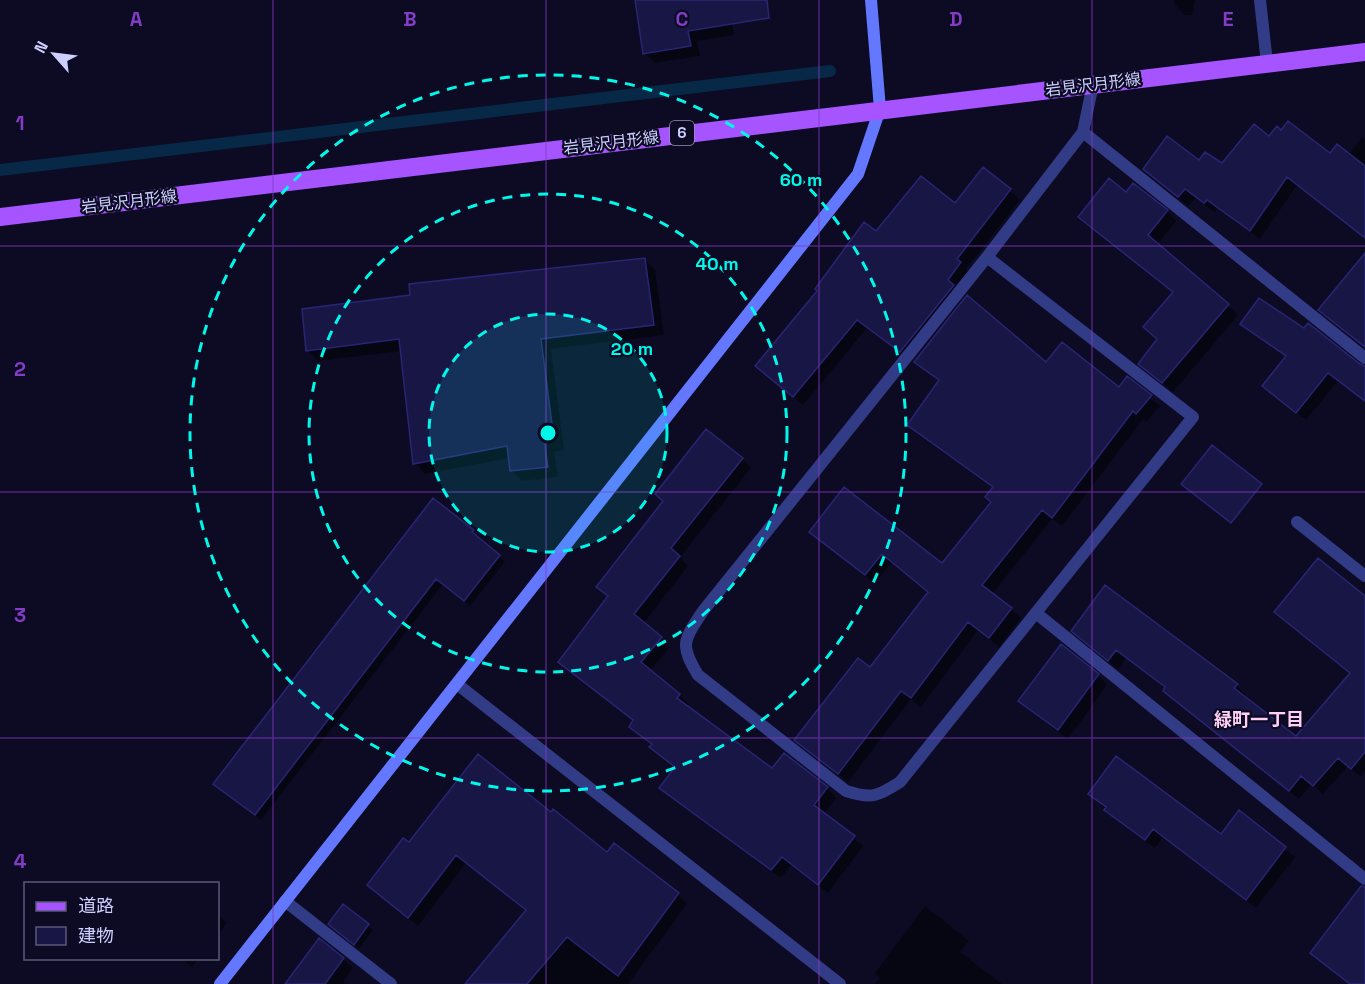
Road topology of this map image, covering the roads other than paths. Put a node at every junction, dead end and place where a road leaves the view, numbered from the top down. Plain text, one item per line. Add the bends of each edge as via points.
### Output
1 (871, 0) edge
2 (1260, 0) edge
3 (1365, 52) edge
4 (1268, 63) junction
5 (1093, 84) junction
6 (880, 109) junction
7 (1083, 132) junction
8 (0, 217) edge
9 (987, 256) junction
10 (1365, 358) edge
11 (1297, 522) dead end
12 (1365, 576) edge
13 (1036, 613) junction
14 (457, 684) junction
15 (1365, 879) edge
16 (285, 901) junction
17 (220, 984) edge
18 (391, 984) edge
19 (840, 984) edge

1 - 6 street
2 - 4 street
3 - 4 main road, 岩見沢月形線 / 6
4 - 5 main road, 岩見沢月形線 / 6
5 - 6 main road, 岩見沢月形線 / 6
5 - 7 street
6 - 8 main road, 岩見沢月形線 / 6
6 - 14 street via 858,174
7 - 9 street
7 - 10 street
9 - 13 street via 1193,417
9 - 13 street via 703,611 685,646 698,675 846,791 866,797 885,792 900,782
11 - 12 street
13 - 15 street
14 - 16 street
14 - 19 street
16 - 17 street
16 - 18 street

